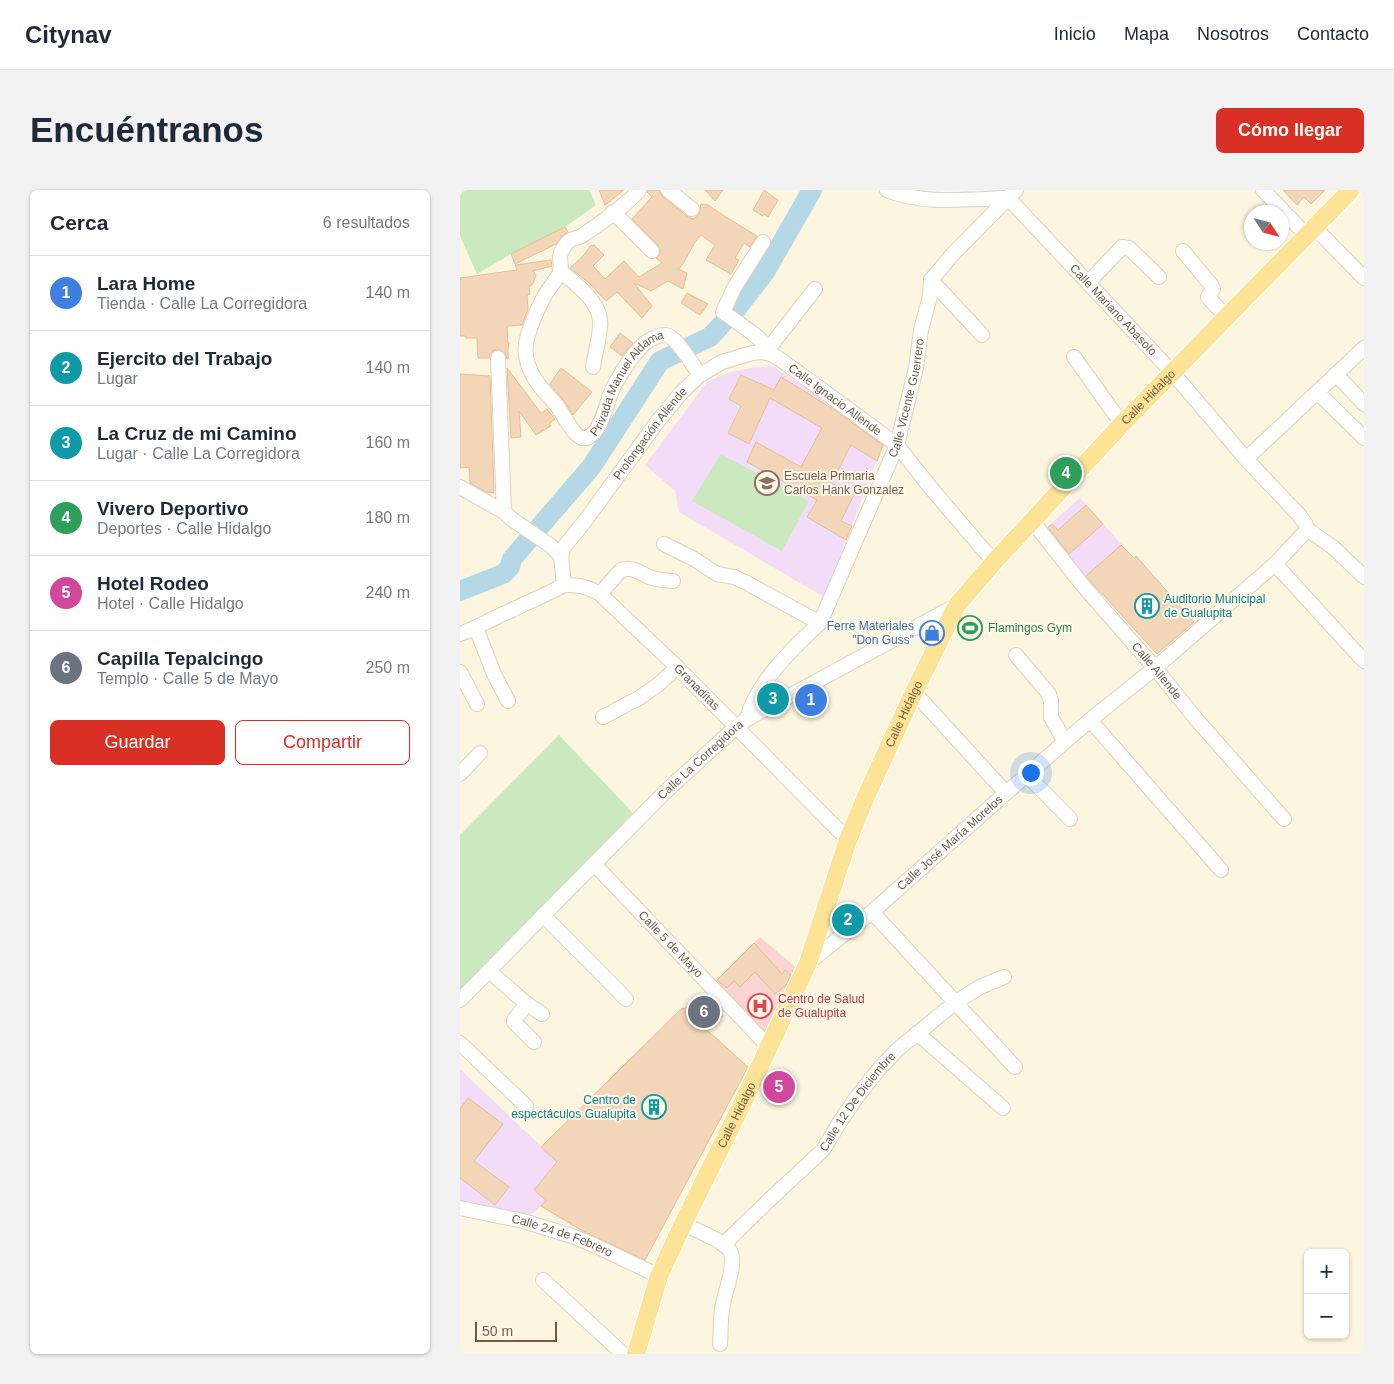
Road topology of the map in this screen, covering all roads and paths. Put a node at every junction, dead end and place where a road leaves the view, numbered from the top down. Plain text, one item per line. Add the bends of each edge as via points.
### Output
1 (639, 190) edge
2 (668, 190) edge
3 (887, 190) edge
4 (1263, 190) edge
5 (1351, 190) edge
6 (1012, 194) edge
7 (692, 208) dead end
8 (613, 212) junction
9 (1310, 231) junction
10 (763, 242) dead end
11 (652, 251) dead end
12 (1183, 251) dead end
13 (560, 271) junction
14 (1159, 277) dead end
15 (1364, 278) edge
16 (932, 280) junction
17 (1088, 283) junction
18 (815, 289) dead end
19 (1226, 317) junction
20 (982, 336) dead end
21 (1364, 348) edge
22 (770, 351) junction
23 (1074, 356) dead end
24 (498, 358) dead end
25 (593, 367) dead end
26 (1172, 372) junction
27 (1336, 374) junction
28 (700, 375) junction
29 (1317, 392) junction
30 (1364, 404) edge
31 (1122, 424) junction
32 (1364, 438) edge
33 (897, 445) junction
34 (1246, 458) junction
35 (460, 487) edge
36 (504, 512) junction
37 (1032, 521) junction
38 (1307, 529) junction
39 (664, 544) dead end
40 (556, 551) junction
41 (994, 562) junction
42 (1274, 564) junction
43 (1364, 577) edge
44 (673, 581) dead end
45 (564, 585) junction
46 (600, 594) junction
47 (957, 604) junction
48 (820, 623) junction
49 (476, 628) junction
50 (460, 634) edge
51 (1016, 655) dead end
52 (1364, 662) edge
53 (677, 668) junction
54 (1155, 668) junction
55 (460, 672) edge
56 (914, 692) junction
57 (508, 701) dead end
58 (477, 704) dead end
59 (603, 717) dead end
60 (1090, 720) junction
61 (742, 723) junction
62 (1064, 742) junction
63 (480, 753) dead end
64 (460, 774) edge
65 (1027, 776) junction
66 (1006, 792) junction
67 (1070, 819) dead end
68 (1284, 819) dead end
69 (848, 840) junction
70 (594, 864) junction
71 (1221, 870) dead end
72 (872, 912) junction
73 (543, 915) junction
74 (808, 963) junction
75 (489, 971) junction
76 (1004, 977) dead end
77 (460, 1000) edge
78 (626, 1000) dead end
79 (956, 1002) junction
80 (527, 1004) junction
81 (542, 1014) dead end
82 (917, 1033) junction
83 (534, 1042) dead end
84 (460, 1043) edge
85 (768, 1046) junction
86 (1015, 1067) dead end
87 (526, 1106) dead end
88 (1003, 1108) dead end
89 (460, 1208) edge
90 (683, 1224) junction
91 (724, 1244) junction
92 (659, 1276) junction
93 (542, 1280) dead end
94 (720, 1344) dead end
95 (623, 1354) edge
96 (636, 1354) edge

1 - 8 street, Privada Manuel Aldama
2 - 7 street
3 - 6 street via 911,198 949,199
4 - 9 street
5 - 9 main road, Calle Hidalgo
6 - 16 street, Calle Vicente Guerrero
6 - 17 street, Calle Mariano Abasolo
8 - 11 street
8 - 13 street, Privada Manuel Aldama via 582,236 569,240 559,256
9 - 15 street
9 - 19 main road, Calle Hidalgo
10 - 22 street via 723,312
12 - 19 street via 1211,285 1213,289 1208,297
13 - 25 street via 584,292 599,315
13 - 28 street, Privada Manuel Aldama via 543,298 527,336 526,354 535,380 580,437 587,438 598,426 611,392 633,354 648,341 658,336 671,337
14 - 17 street via 1129,248 1122,247
16 - 20 street
16 - 33 street, Calle Vicente Guerrero via 916,368
17 - 26 street, Calle Mariano Abasolo
18 - 22 street
19 - 26 main road, Calle Hidalgo
21 - 27 street
22 - 28 street, Prolongación Allende via 722,362
22 - 33 street, Calle Ignacio Allende
23 - 31 street
24 - 36 street
26 - 31 main road, Calle Hidalgo
26 - 34 street, Calle Mariano Abasolo
27 - 29 street
27 - 30 street
28 - 40 street, Prolongación Allende via 658,421 564,547
29 - 32 street
29 - 34 street
31 - 37 main road, Calle Hidalgo
33 - 41 street, Calle Ignacio Allende
33 - 48 street, Calle Vicente Guerrero
34 - 38 street, Calle Mariano Abasolo
35 - 36 street
36 - 40 street
37 - 41 main road, Calle Hidalgo
37 - 54 street, Calle Allende
38 - 42 street, Calle José María Morelos
38 - 43 street, Calle Mariano Abasolo via 1334,548
39 - 48 street via 717,574 745,582
40 - 45 street
41 - 47 main road, Calle Hidalgo
42 - 52 street
42 - 54 street, Calle José María Morelos
44 - 46 street via 625,569
45 - 46 street, Granaditas via 579,585
45 - 49 street
46 - 53 street, Granaditas
47 - 56 main road, Calle Hidalgo
47 - 61 street, Calle La Corregidora
48 - 61 street, Calle Vicente Guerrero via 761,688
49 - 50 street
49 - 57 street
51 - 62 street via 1049,694 1050,717
53 - 59 street via 639,698
53 - 61 street, Granaditas
54 - 60 street, Calle José María Morelos
54 - 68 street, Calle Allende
55 - 58 street
56 - 66 street
56 - 69 main road, Calle Hidalgo
60 - 62 street, Calle José María Morelos
60 - 71 street
61 - 69 street, Granaditas
61 - 70 street, Calle La Corregidora
62 - 65 street, Calle José María Morelos
63 - 64 street
65 - 66 street, Calle José María Morelos
65 - 67 street
66 - 72 street, Calle José María Morelos
69 - 74 main road, Calle Hidalgo
70 - 73 street, Calle La Corregidora
70 - 85 street, Calle 5 de Mayo
72 - 74 street, Calle José María Morelos
72 - 79 street
73 - 75 street, Calle La Corregidora
73 - 78 street
74 - 85 main road, Calle Hidalgo
75 - 77 street, Calle La Corregidora
75 - 80 street
76 - 79 street, Calle 12 De Diciembre via 980,986
79 - 82 street, Calle 12 De Diciembre
79 - 86 street
80 - 81 street
80 - 83 street via 514,1022
82 - 88 street
82 - 91 street, Calle 12 De Diciembre via 898,1049 857,1096 823,1150
84 - 87 street
85 - 90 main road, Calle Hidalgo
89 - 92 street, Calle 24 de Febrero via 523,1221 572,1236
90 - 91 street
90 - 92 main road, Calle Hidalgo
91 - 94 street via 732,1256 732,1265 722,1306
92 - 96 main road, Calle Hidalgo
93 - 95 street

